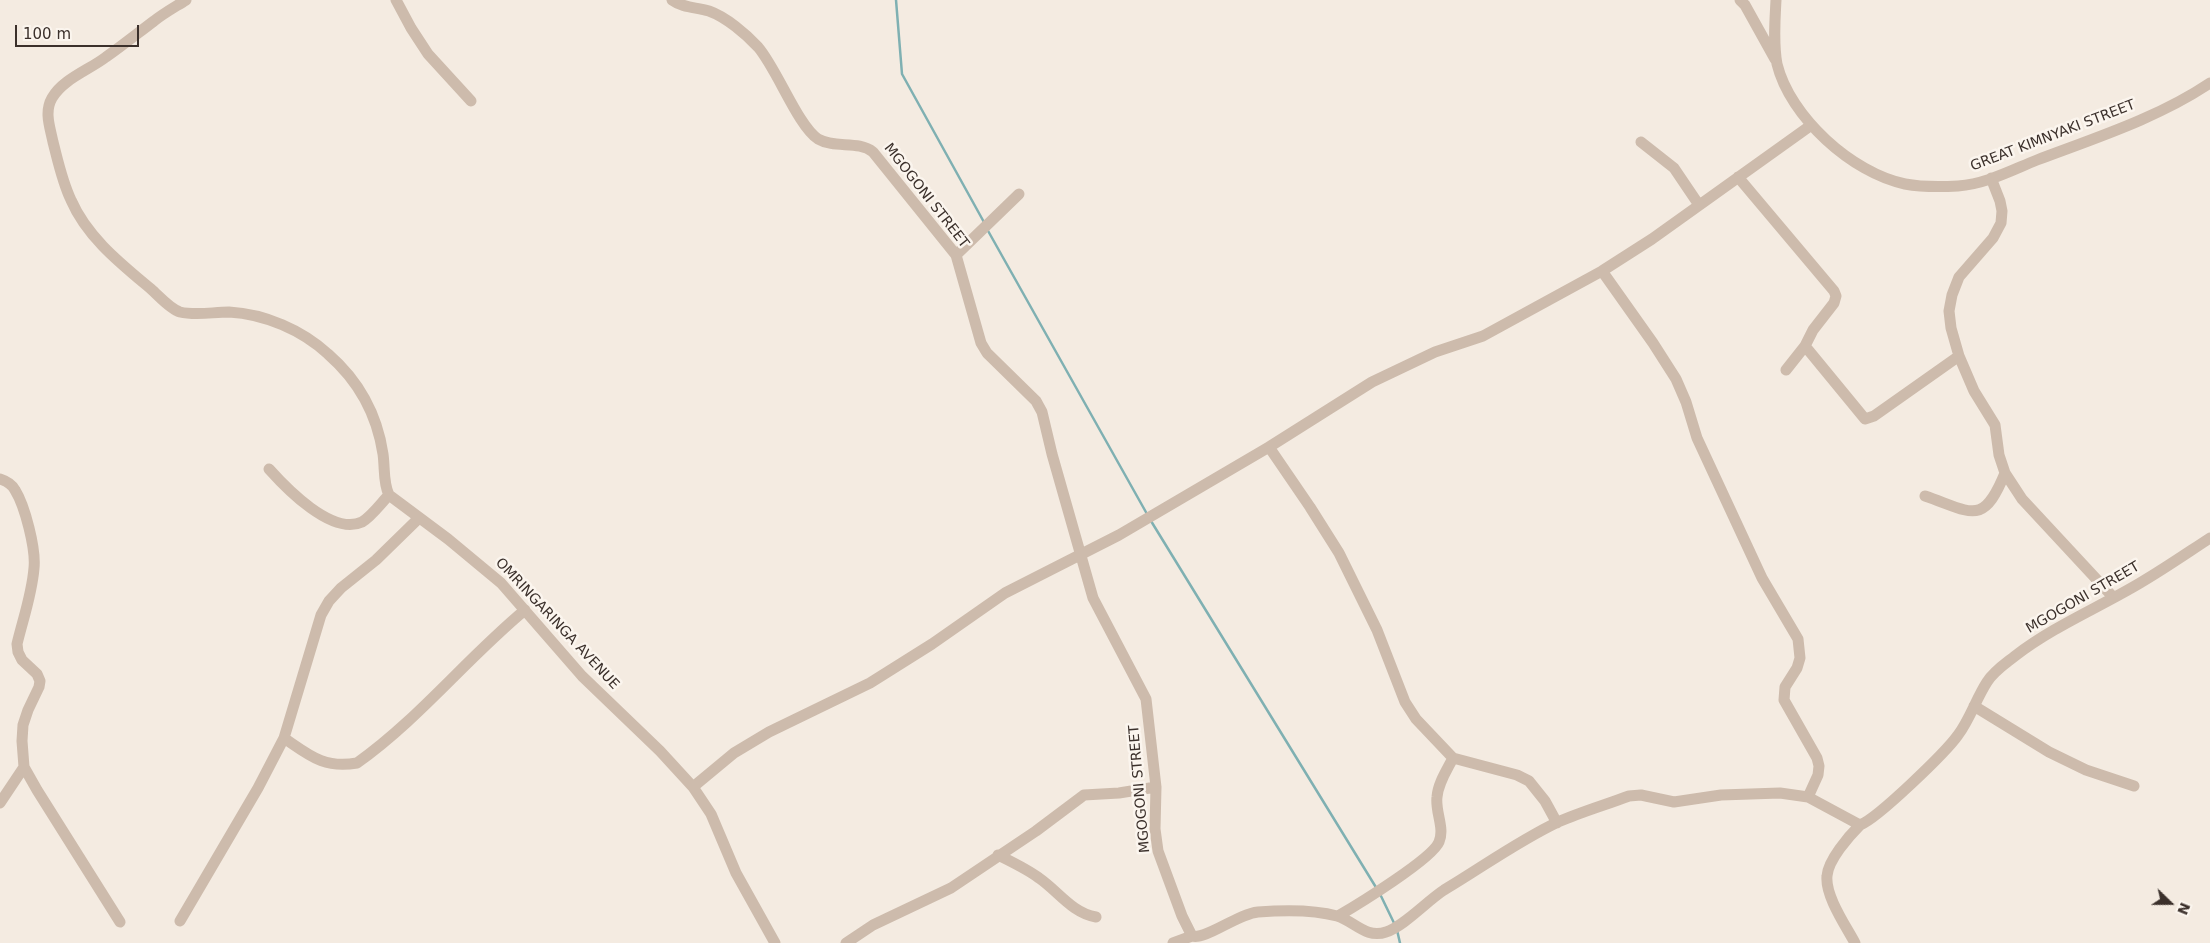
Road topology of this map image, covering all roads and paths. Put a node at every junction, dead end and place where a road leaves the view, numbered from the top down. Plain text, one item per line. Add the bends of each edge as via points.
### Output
1 (184, 0) edge
2 (396, 0) edge
3 (672, 0) edge
4 (1740, 0) edge
5 (1776, 0) edge
6 (1778, 65) junction
7 (2210, 84) edge
8 (471, 101) dead end
9 (1810, 126) junction
10 (1641, 142) dead end
11 (1738, 176) junction
12 (1991, 178) junction
13 (1020, 194) dead end
14 (1699, 205) junction
15 (956, 255) junction
16 (1602, 271) junction
17 (1805, 346) junction
18 (1959, 356) junction
19 (1786, 370) dead end
20 (1269, 447) junction
21 (269, 469) dead end
22 (2005, 472) junction
23 (0, 479) edge
24 (389, 495) junction
25 (1925, 496) dead end
26 (419, 518) junction
27 (2210, 538) edge
28 (1080, 554) junction
29 (2114, 597) junction
30 (525, 610) junction
31 (1974, 706) junction
32 (284, 738) junction
33 (1453, 758) junction
34 (24, 767) junction
35 (2134, 786) dead end
36 (693, 787) junction
37 (1156, 787) junction
38 (1808, 797) junction
39 (0, 803) edge
40 (1557, 823) junction
41 (1860, 824) junction
42 (998, 855) junction
43 (1338, 916) junction
44 (1096, 917) dead end
45 (180, 921) dead end
46 (120, 922) dead end
47 (1197, 939) edge
48 (775, 943) edge
49 (846, 943) edge
50 (1173, 943) edge
51 (1855, 943) edge

1 - 24 street via 58,90 51,100 48,121 71,200 84,223 106,250 176,310 232,312 266,320 303,335 330,355 370,406 382,443
2 - 8 street via 428,54
3 - 15 street, MGOGONI STREET via 710,11 747,37 759,48 813,134 829,144 862,146 873,152
4 - 6 street
5 - 6 street, GREAT KIMNYAKI STREET
6 - 9 street, GREAT KIMNYAKI STREET via 1794,101
7 - 12 street, GREAT KIMNYAKI STREET via 2165,110
9 - 11 street
9 - 12 street, GREAT KIMNYAKI STREET via 1844,155 1877,174 1904,184 1960,186
10 - 14 street via 1674,168
11 - 14 street
11 - 17 street via 1836,296
12 - 18 street via 2000,201 2001,224 1959,277 1949,310
13 - 15 street
14 - 16 street
15 - 28 street, MGOGONI STREET via 981,343 991,358 1036,401 1042,412
16 - 20 street via 1483,336 1436,352 1372,382
16 - 38 street via 1676,379 1697,438 1762,578 1798,639 1800,658 1785,687 1784,700 1819,766
17 - 18 street via 1862,416 1869,419
17 - 19 street
18 - 22 street via 1974,391 1995,424
20 - 28 street via 1119,535
20 - 33 street via 1339,553 1377,630 1405,702 1426,731
21 - 24 street via 301,501 336,521 362,522
22 - 25 street via 1997,491 1982,510 1964,509
22 - 29 street via 2022,499
23 - 34 street via 9,482 21,503 35,567 17,644 22,660 40,681 23,725
24 - 26 street, OMRINGARINGA AVENUE
26 - 30 street, OMRINGARINGA AVENUE via 501,583
26 - 32 street via 328,601
27 - 29 street, MGOGONI STREET
28 - 36 street via 1005,593 870,683 769,732 734,753
28 - 37 street, MGOGONI STREET via 1093,598 1146,699
29 - 31 street, MGOGONI STREET via 2069,619 1996,671
30 - 32 street via 428,704 357,763 330,765
30 - 36 street, OMRINGARINGA AVENUE via 582,676
31 - 35 street via 2049,752 2086,770
31 - 41 street, MGOGONI STREET via 1946,750 1880,812
32 - 45 street
33 - 40 street via 1529,781
33 - 43 street via 1437,796 1441,833 1435,848 1379,891
34 - 39 street
34 - 46 street
36 - 48 street, OMRINGARINGA AVENUE via 711,814 736,873
37 - 42 street via 1084,795
37 - 47 street, MGOGONI STREET via 1158,851 1178,908
38 - 40 street via 1780,793 1738,794 1674,802 1641,795 1629,796
38 - 41 street
40 - 43 street via 1436,895 1386,932 1367,932
41 - 51 street, MGOGONI STREET via 1829,866 1827,876 1830,894
42 - 44 street via 1038,876 1080,912
42 - 49 street via 941,894 874,925
43 - 47 street via 1304,911 1255,912 1233,919
47 - 50 street

